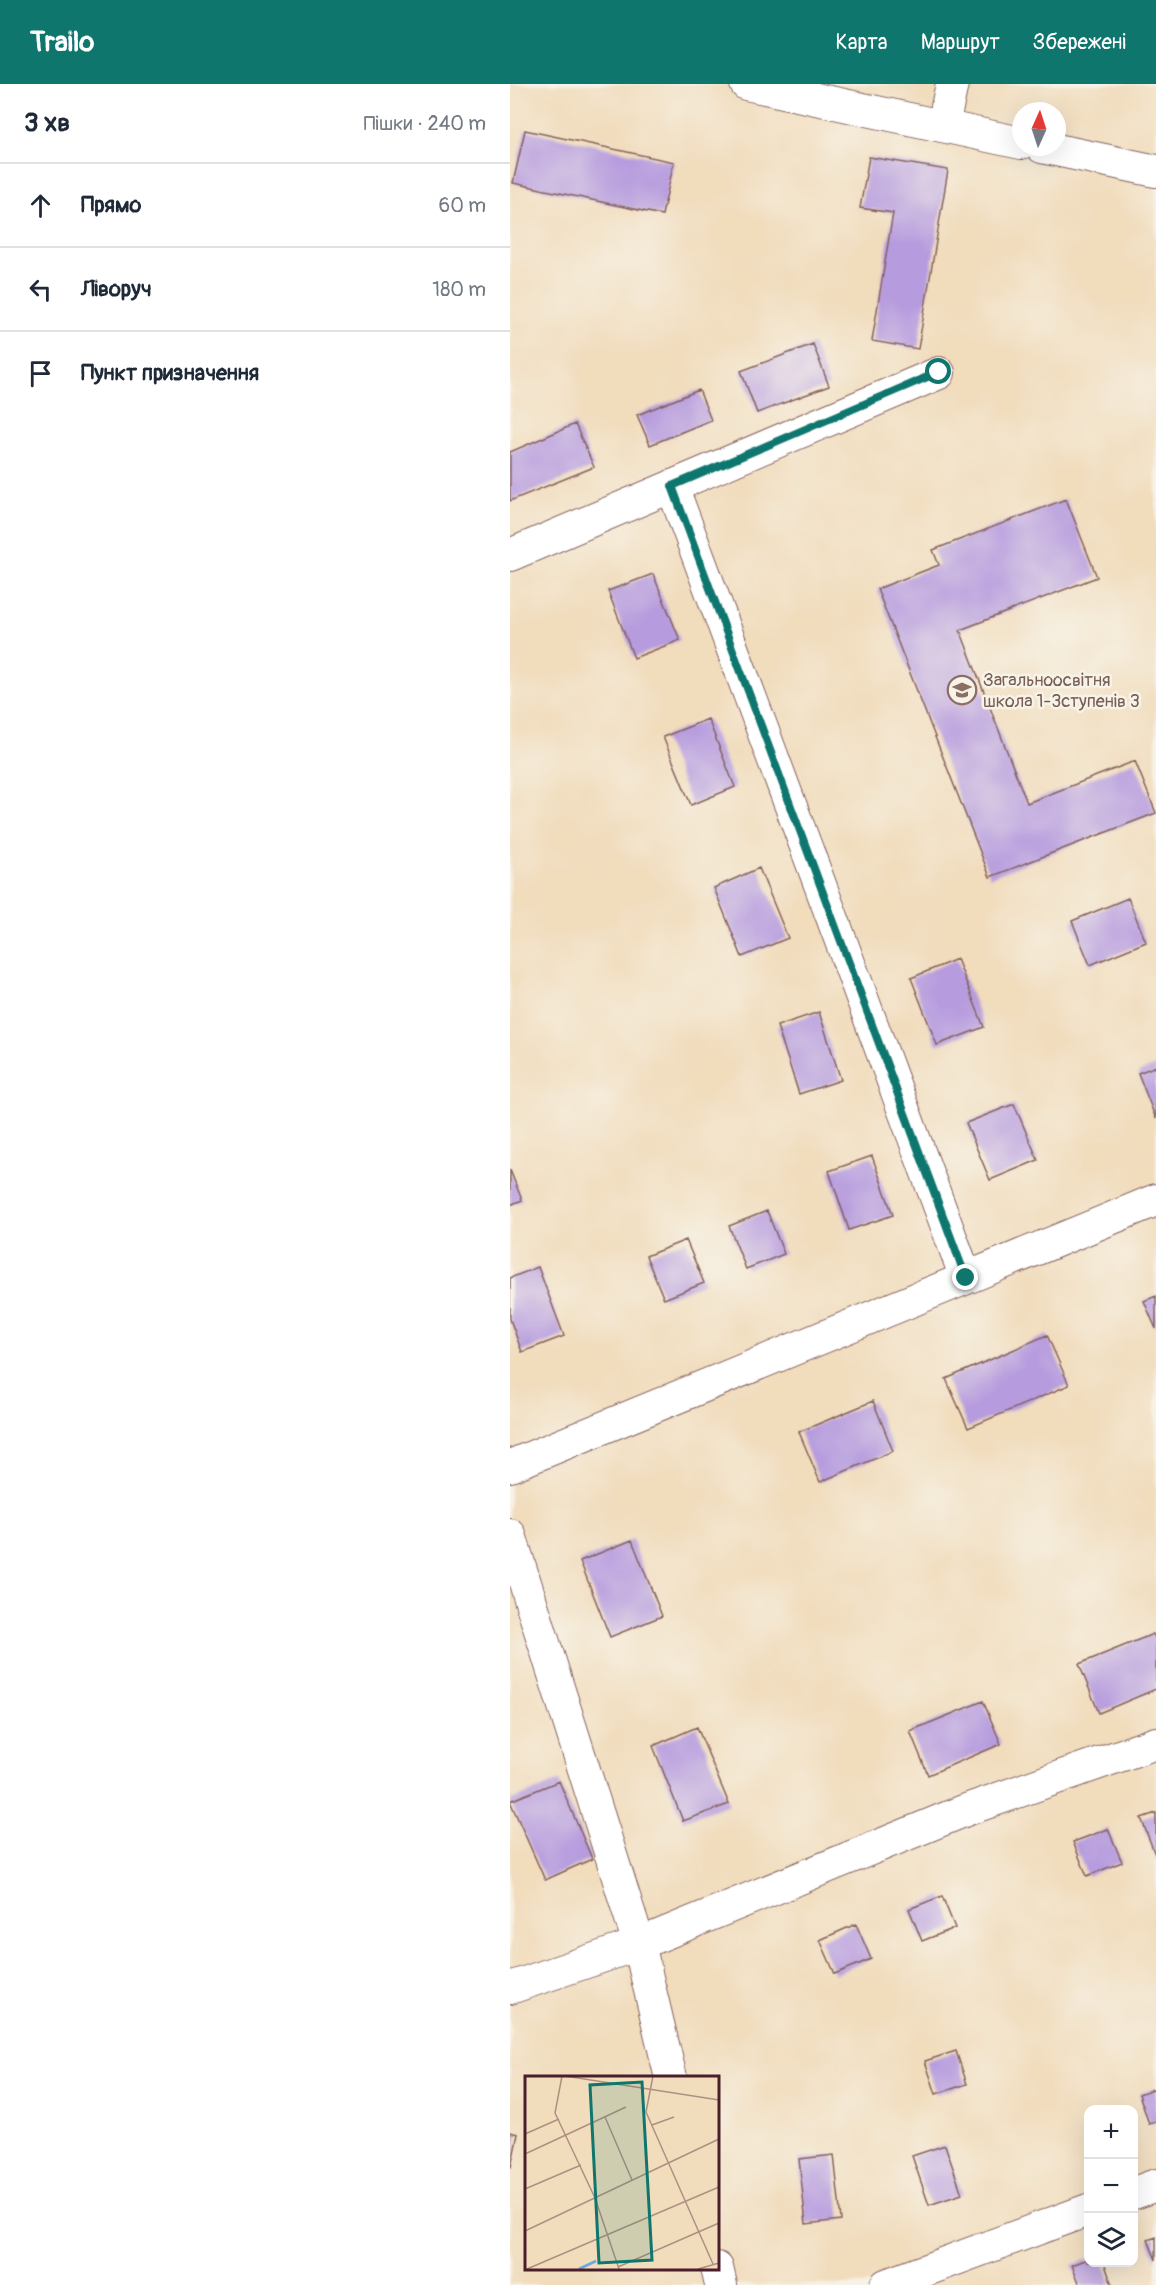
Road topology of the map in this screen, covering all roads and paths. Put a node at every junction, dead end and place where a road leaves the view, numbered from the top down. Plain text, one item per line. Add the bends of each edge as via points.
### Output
1 (746, 84) edge
2 (952, 84) edge
3 (943, 126) junction
4 (1012, 140) edge
5 (1066, 152) edge
6 (1156, 171) edge
7 (939, 372) dead end
8 (672, 486) junction
9 (510, 555) edge
10 (1156, 1200) edge
11 (966, 1278) junction
12 (510, 1466) edge
13 (510, 1534) edge
14 (1156, 1743) edge
15 (639, 1944) junction
16 (510, 1988) edge
17 (671, 2076) edge
18 (1156, 2185) edge
19 (1138, 2192) edge
20 (1084, 2212) edge
21 (717, 2270) edge
22 (721, 2285) edge
23 (886, 2285) edge

1 - 3 street
2 - 3 street
3 - 4 street
5 - 6 street
7 - 8 street
8 - 9 street
8 - 11 street
10 - 11 street
11 - 12 street
13 - 15 street
14 - 15 street via 966,1810
15 - 16 street
15 - 17 street
18 - 19 street
20 - 23 street
21 - 22 street

